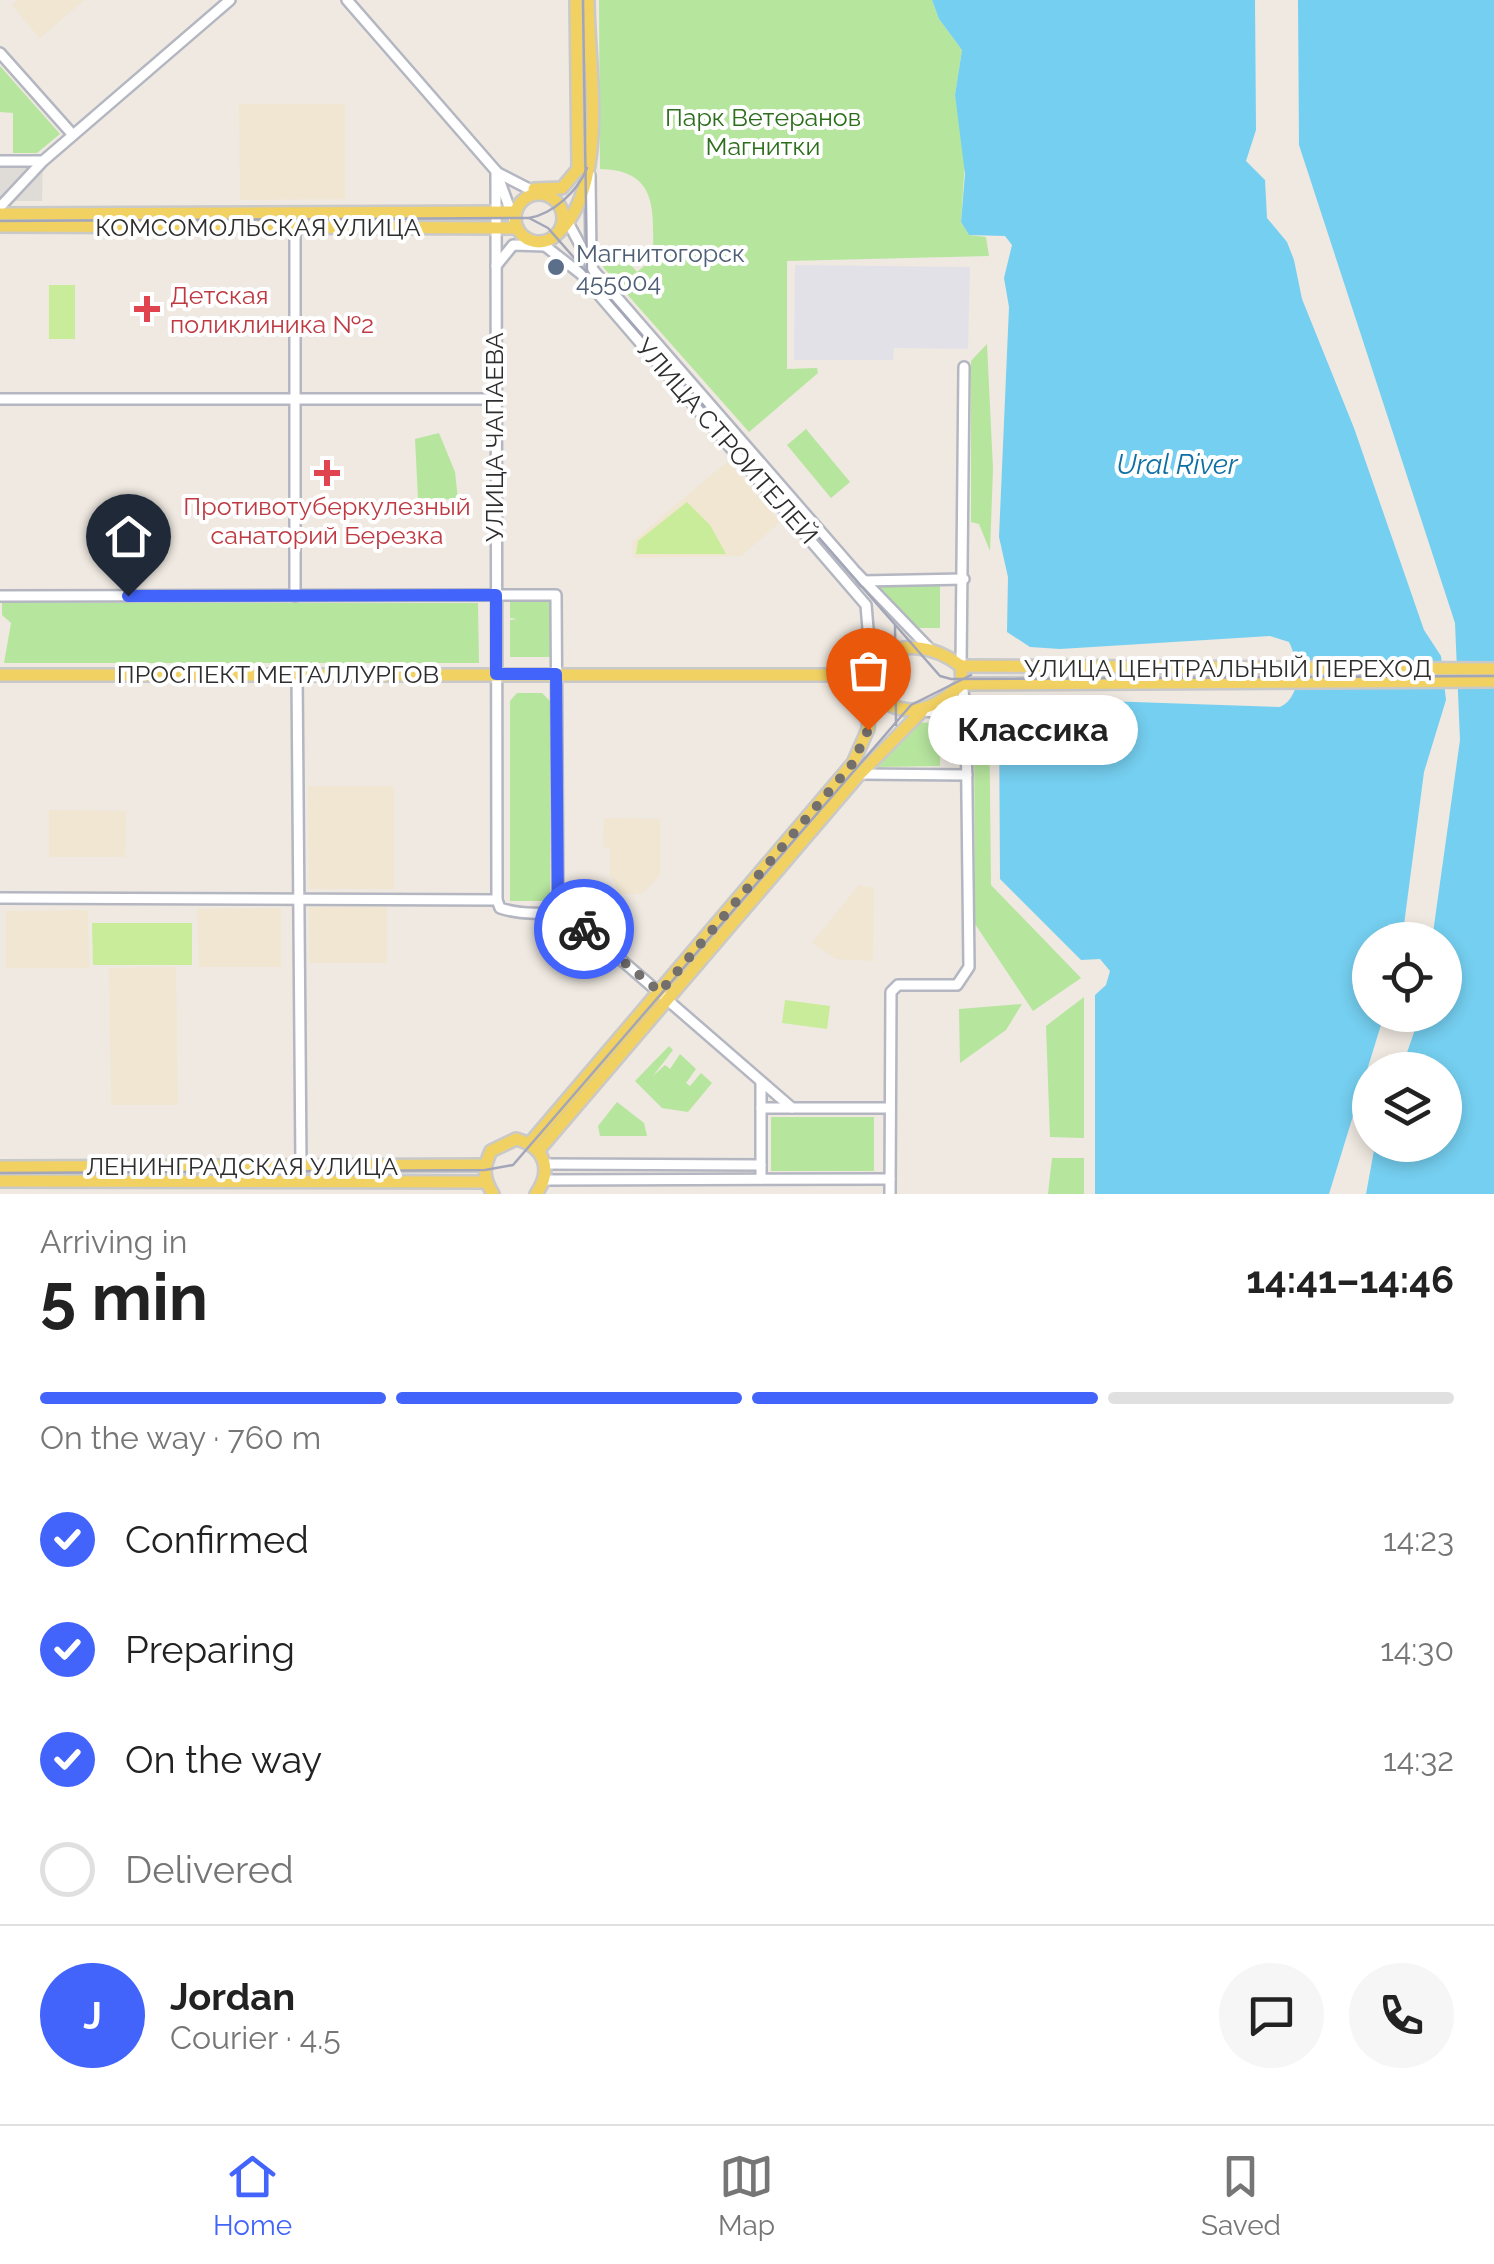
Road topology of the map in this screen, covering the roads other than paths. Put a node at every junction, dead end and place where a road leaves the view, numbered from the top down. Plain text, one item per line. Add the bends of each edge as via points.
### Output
1 (230, 0) edge
2 (347, 0) edge
3 (582, 4) edge
4 (0, 53) edge
5 (73, 136) junction
6 (43, 161) junction
7 (0, 162) edge
8 (496, 171) junction
9 (590, 174) junction
10 (539, 192) junction
11 (0, 211) edge
12 (494, 212) junction
13 (296, 213) junction
14 (566, 218) junction
15 (515, 219) junction
16 (0, 226) edge
17 (296, 228) junction
18 (494, 228) junction
19 (541, 244) junction
20 (513, 245) junction
21 (591, 267) junction
22 (494, 268) junction
23 (964, 367) dead end
24 (0, 398) edge
25 (296, 399) junction
26 (494, 399) junction
27 (864, 579) junction
28 (964, 579) junction
29 (853, 588) junction
30 (496, 595) junction
31 (0, 596) edge
32 (295, 596) junction
33 (930, 649) junction
34 (962, 666) junction
35 (871, 670) junction
36 (1494, 670) edge
37 (297, 673) junction
38 (496, 674) junction
39 (556, 674) junction
40 (0, 675) edge
41 (1289, 675) junction
42 (1494, 681) edge
43 (962, 684) junction
44 (873, 692) junction
45 (922, 711) junction
46 (966, 720) junction
47 (860, 774) junction
48 (967, 775) junction
49 (0, 898) edge
50 (298, 900) junction
51 (496, 900) junction
52 (558, 912) junction
53 (664, 995) junction
54 (761, 1082) junction
55 (761, 1108) junction
56 (792, 1108) junction
57 (890, 1108) junction
58 (534, 1146) junction
59 (546, 1164) junction
60 (761, 1164) junction
61 (484, 1165) junction
62 (301, 1166) junction
63 (0, 1167) edge
64 (761, 1178) junction
65 (890, 1179) junction
66 (545, 1180) junction
67 (0, 1181) edge
68 (294, 1182) junction
69 (311, 1182) junction
70 (486, 1182) junction
71 (493, 1194) edge
72 (536, 1194) edge
73 (890, 1194) edge

1 - 5 street
2 - 8 street
3 - 9 main road
3 - 10 main road via 578,170 562,188
4 - 5 street
5 - 6 street
6 - 7 street
6 - 11 street
8 - 10 street
8 - 12 street, УЛИЦА ЧАПАЕВА
8 - 15 street
9 - 14 main road
9 - 21 street
10 - 14 main road via 557,201
10 - 15 main road via 523,200
11 - 13 main road, КОМСОМОЛЬСКАЯ УЛИЦА
12 - 13 main road, КОМСОМОЛЬСКАЯ УЛИЦА
12 - 15 main road, КОМСОМОЛЬСКАЯ УЛИЦА
12 - 18 street, УЛИЦА ЧАПАЕВА
13 - 17 street
14 - 19 main road
14 - 21 street, УЛИЦА СТРОИТЕЛЕЙ
15 - 18 main road, КОМСОМОЛЬСКАЯ УЛИЦА
15 - 19 main road
16 - 17 main road, КОМСОМОЛЬСКАЯ УЛИЦА
17 - 18 main road, КОМСОМОЛЬСКАЯ УЛИЦА
17 - 25 street
18 - 22 street, УЛИЦА ЧАПАЕВА
19 - 20 street
19 - 20 street
19 - 29 street, УЛИЦА СТРОИТЕЛЕЙ via 581,274
20 - 22 street
21 - 27 street, УЛИЦА СТРОИТЕЛЕЙ
22 - 26 street, УЛИЦА ЧАПАЕВА
23 - 28 street
24 - 25 street
25 - 26 street
25 - 32 street
26 - 30 street, УЛИЦА ЧАПАЕВА
27 - 28 street
27 - 29 street
27 - 33 street, УЛИЦА СТРОИТЕЛЕЙ
28 - 34 street
29 - 35 street, УЛИЦА СТРОИТЕЛЕЙ via 866,604
30 - 32 street
30 - 38 street, УЛИЦА ЧАПАЕВА
30 - 39 street via 556,595
31 - 32 street
33 - 34 main road
33 - 35 main road, ПРОСПЕКТ МЕТАЛЛУРГОВ via 891,650
34 - 41 main road, УЛИЦА ЦЕНТРАЛЬНЫЙ ПЕРЕХОД
34 - 43 main road
35 - 39 main road, ПРОСПЕКТ МЕТАЛЛУРГОВ
35 - 44 main road
36 - 41 main road, УЛИЦА ЦЕНТРАЛЬНЫЙ ПЕРЕХОД
37 - 38 main road, ПРОСПЕКТ МЕТАЛЛУРГОВ
37 - 40 main road, ПРОСПЕКТ МЕТАЛЛУРГОВ
37 - 50 street
38 - 39 main road, ПРОСПЕКТ МЕТАЛЛУРГОВ
38 - 51 street, УЛИЦА ЧАПАЕВА
39 - 52 street
41 - 42 main road, УЛИЦА ЦЕНТРАЛЬНЫЙ ПЕРЕХОД
41 - 43 main road, УЛИЦА ЦЕНТРАЛЬНЫЙ ПЕРЕХОД
43 - 45 main road
43 - 46 street
44 - 45 main road via 895,709
44 - 53 main road via 868,730 853,763
45 - 46 street
45 - 47 main road
46 - 48 street
47 - 48 street
47 - 53 main road
48 - 57 street via 969,971 957,985 898,985 891,992
49 - 50 street
50 - 51 street
50 - 62 street
51 - 52 street via 514,912
52 - 53 street
53 - 54 street
53 - 58 main road
54 - 55 street
54 - 56 street
55 - 56 street
55 - 60 street
56 - 57 street
57 - 65 street
58 - 59 main road
58 - 61 main road via 502,1142
59 - 60 street
59 - 66 main road
60 - 64 street
61 - 62 main road, ЛЕНИНГРАДСКАЯ УЛИЦА
61 - 70 main road
62 - 63 main road, ЛЕНИНГРАДСКАЯ УЛИЦА
62 - 68 street
62 - 69 street
64 - 65 street
64 - 66 street
65 - 73 street
66 - 72 main road
67 - 68 main road, ЛЕНИНГРАДСКАЯ УЛИЦА
68 - 69 main road, ЛЕНИНГРАДСКАЯ УЛИЦА
69 - 70 main road, ЛЕНИНГРАДСКАЯ УЛИЦА
70 - 71 main road

